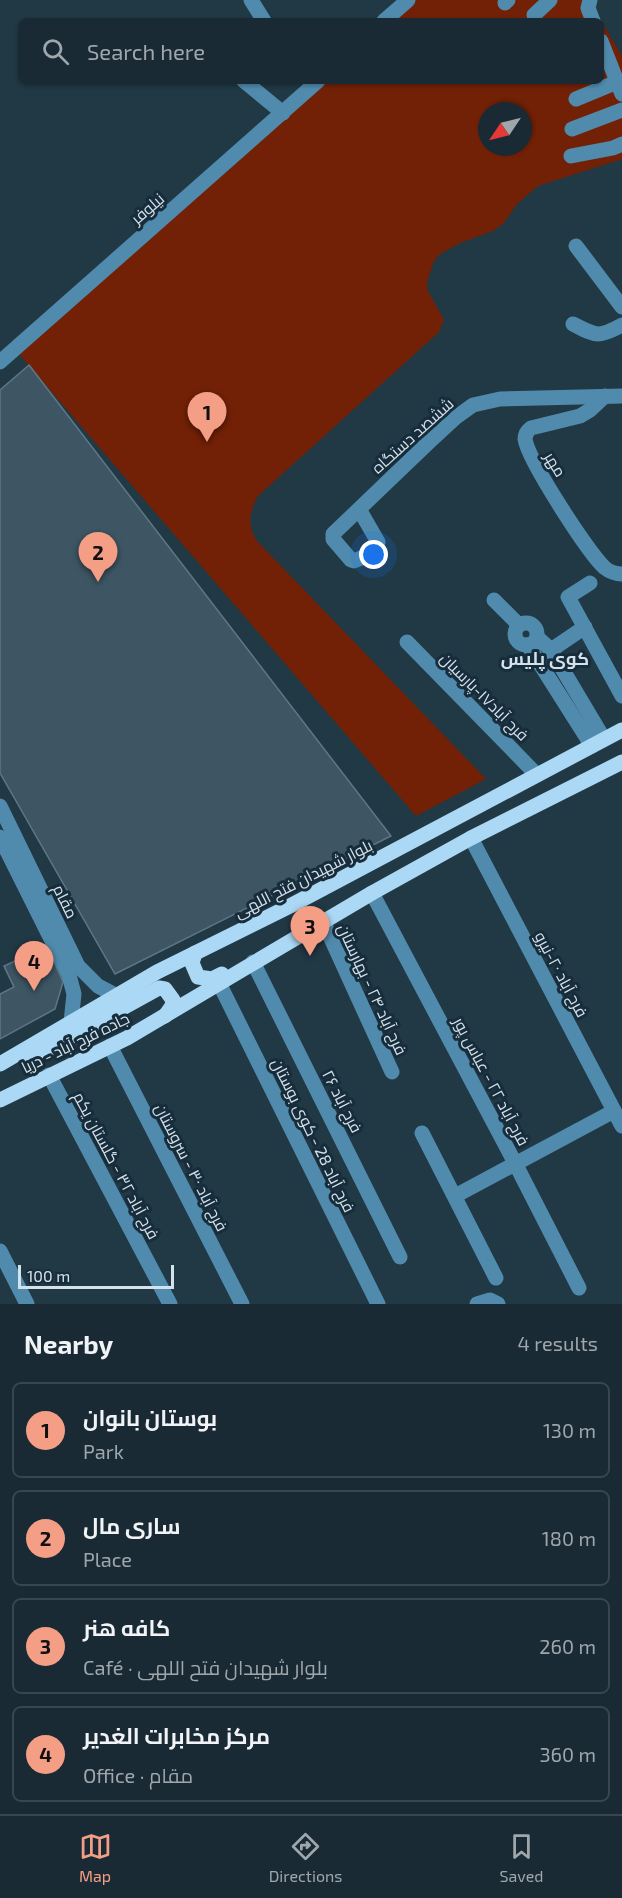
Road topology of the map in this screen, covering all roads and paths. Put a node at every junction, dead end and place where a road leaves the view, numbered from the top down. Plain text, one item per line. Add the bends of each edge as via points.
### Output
1 (250, 0) edge
2 (408, 0) edge
3 (550, 0) edge
4 (590, 0) edge
5 (534, 15) dead end
6 (262, 18) edge
7 (387, 18) edge
8 (592, 18) edge
9 (605, 62) edge
10 (248, 84) edge
11 (310, 84) edge
12 (620, 88) edge
13 (576, 99) dead end
14 (622, 110) edge
15 (283, 112) junction
16 (572, 129) dead end
17 (622, 144) edge
18 (571, 156) dead end
19 (576, 246) dead end
20 (622, 307) edge
21 (573, 324) dead end
22 (622, 325) edge
23 (0, 362) edge
24 (605, 396) junction
25 (622, 396) edge
26 (358, 509) dead end
27 (622, 574) edge
28 (590, 583) dead end
29 (494, 600) dead end
30 (585, 627) junction
31 (532, 641) junction
32 (406, 642) dead end
33 (551, 650) junction
34 (622, 696) edge
35 (622, 730) edge
36 (598, 742) junction
37 (622, 762) edge
38 (537, 775) junction
39 (0, 806) edge
40 (0, 837) edge
41 (471, 838) junction
42 (372, 893) junction
43 (323, 921) junction
44 (287, 942) junction
45 (195, 953) junction
46 (253, 962) junction
47 (219, 983) junction
48 (117, 996) junction
49 (165, 1016) junction
50 (71, 1022) junction
51 (110, 1046) junction
52 (2, 1064) edge
53 (392, 1072) dead end
54 (49, 1075) junction
55 (0, 1100) edge
56 (615, 1104) edge
57 (622, 1126) edge
58 (422, 1133) dead end
59 (515, 1163) junction
60 (455, 1197) junction
61 (0, 1251) edge
62 (400, 1257) dead end
63 (496, 1278) dead end
64 (579, 1288) dead end
65 (27, 1304) edge
66 (170, 1304) edge
67 (242, 1304) edge
68 (378, 1304) edge
69 (477, 1304) edge
70 (498, 1304) edge

1 - 6 street
2 - 7 street
3 - 5 street
4 - 8 street
9 - 12 street
10 - 15 street
11 - 15 street, نیلوفر
12 - 13 street
14 - 16 street
15 - 23 street, نیلوفر
17 - 18 street
19 - 20 street
21 - 22 street via 594,335
24 - 25 street, ششصد دستگاه
24 - 26 street, ششصد دستگاه via 500,399 473,405
24 - 27 street, مهر via 586,413 531,428 525,438 530,456 586,544 604,567
28 - 30 street via 568,597
29 - 31 street via 519,625 518,641 524,645
30 - 33 street
30 - 34 street
31 - 33 street
31 - 36 street
32 - 38 street, فرح آباد۱۷-پارسیان
33 - 36 street
35 - 36 main road, بلوار شهیدان فتح اللهی
36 - 38 main road, بلوار شهیدان فتح اللهی
37 - 41 main road
38 - 45 main road, بلوار شهیدان فتح اللهی
39 - 48 street, مقام via 78,966 98,986
40 - 50 street, مقام via 69,975 74,994
41 - 42 main road
41 - 56 street, فرح آباد ۲۰-نیرو
42 - 43 main road
42 - 59 street, فرح آباد ۲۲ - عباس پور
43 - 44 main road
43 - 53 street, فرح آباد ۲۴ - بهارستان
44 - 45 main road via 274,945 212,980 198,977 192,963
44 - 46 main road
45 - 48 main road, بلوار شهیدان فتح اللهی
46 - 47 main road
46 - 62 street, فرح آباد ۲۶
47 - 49 main road
47 - 68 street, فرح آباد 28 - کوی بوستان
48 - 50 main road, بلوار شهیدان فتح اللهی
49 - 51 main road, جاده فرح آباد - دریا
49 - 52 main road via 172,1000 165,989 159,988 48,1049
50 - 52 main road, بلوار شهیدان فتح اللهی
51 - 54 main road, جاده فرح آباد - دریا
51 - 67 street, فرح آباد ۳۰ - سروستان
54 - 55 main road, جاده فرح آباد - دریا
54 - 66 street, فرح آباد ۳۲ - گلستان یکم
56 - 57 street, فرح آباد ۲۰-نیرو
56 - 59 street
58 - 60 street
59 - 60 street
59 - 64 street, فرح آباد ۲۲ - عباس پور
60 - 63 street
61 - 65 street
69 - 70 street via 490,1300

